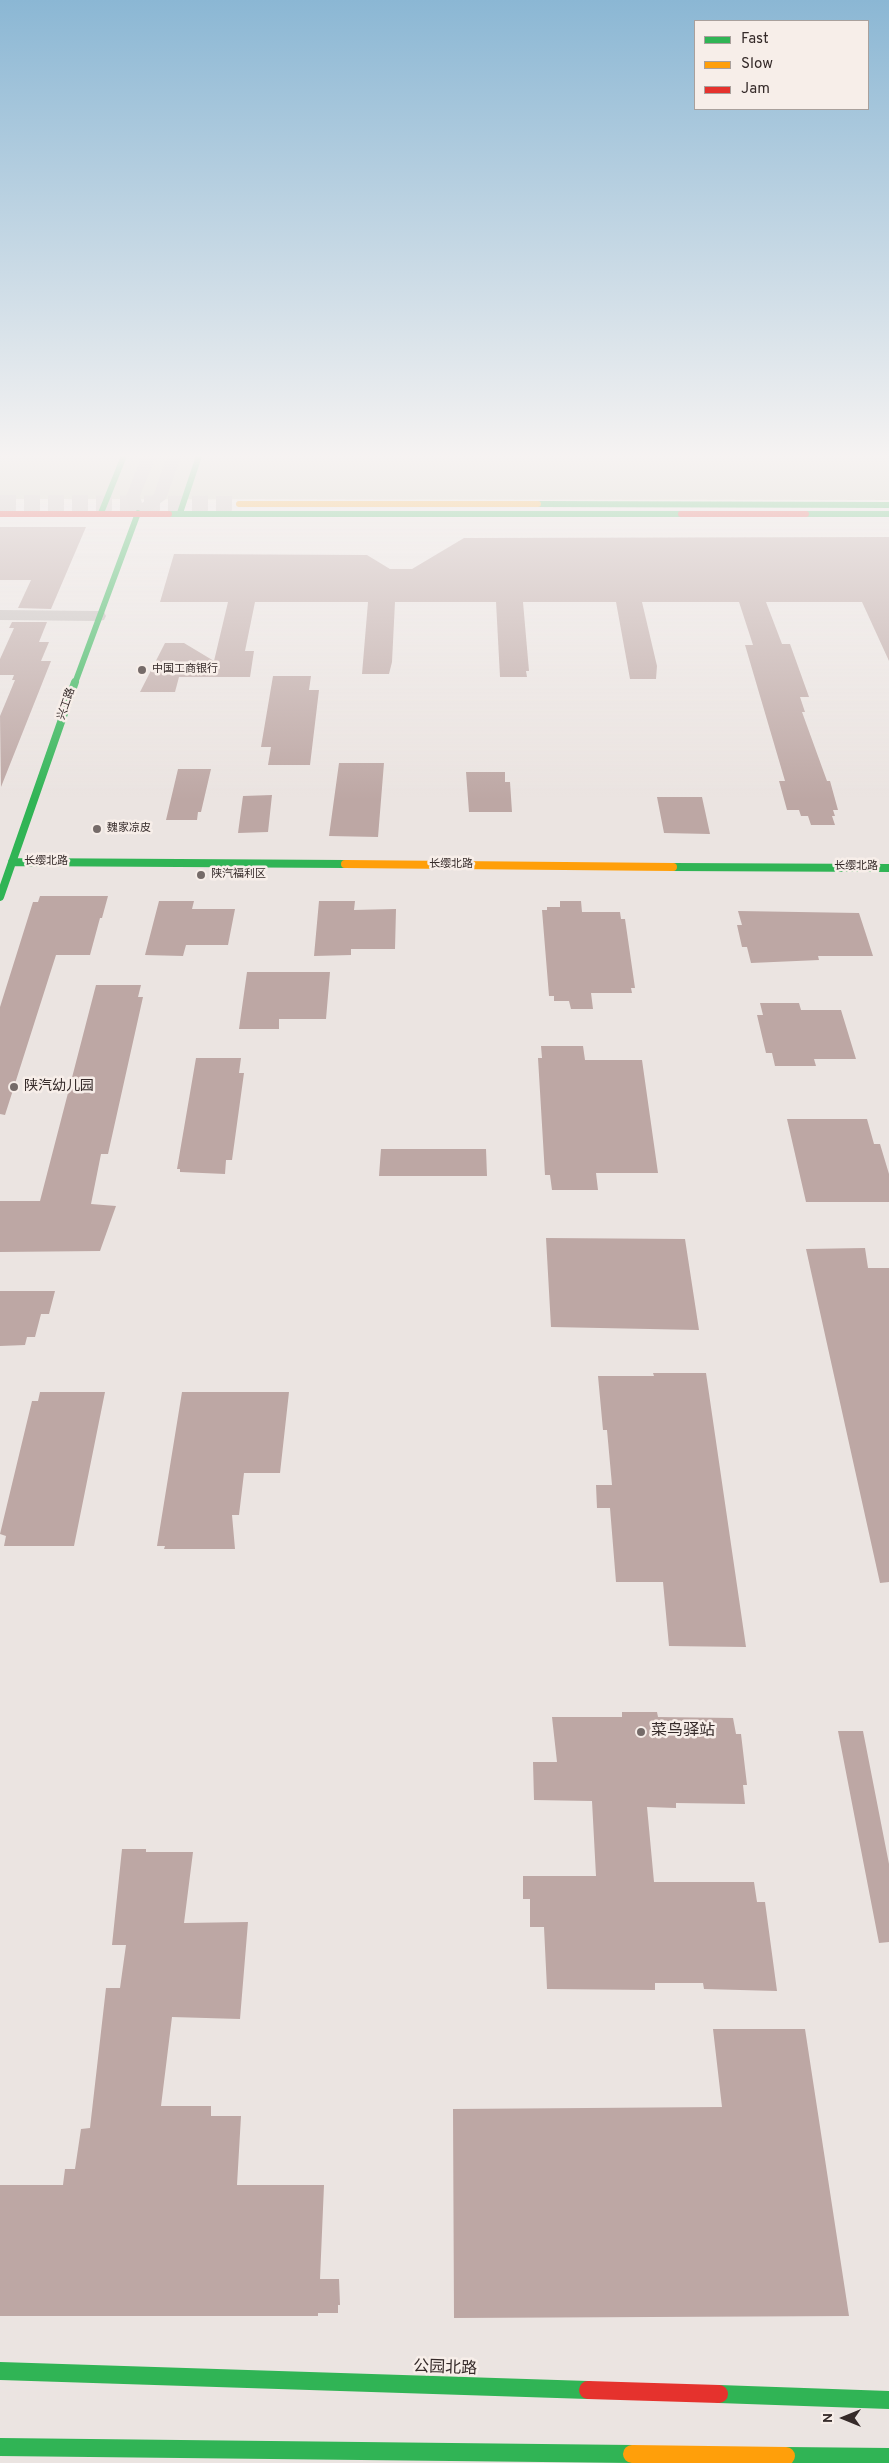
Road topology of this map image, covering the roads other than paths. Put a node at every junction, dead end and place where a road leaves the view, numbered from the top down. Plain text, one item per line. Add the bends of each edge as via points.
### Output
1 (115, 571) edge
2 (0, 615) edge
3 (98, 616) junction
4 (12, 862) junction
5 (889, 868) edge
6 (0, 896) edge
7 (0, 2371) edge
8 (889, 2400) edge
9 (0, 2447) edge
10 (889, 2457) edge

1 - 3 main road, 兴工路
2 - 3 street
3 - 4 main road, 兴工路
4 - 5 main road, 长缨北路
4 - 6 main road, 兴工路
7 - 8 main road, 公园北路
9 - 10 main road

